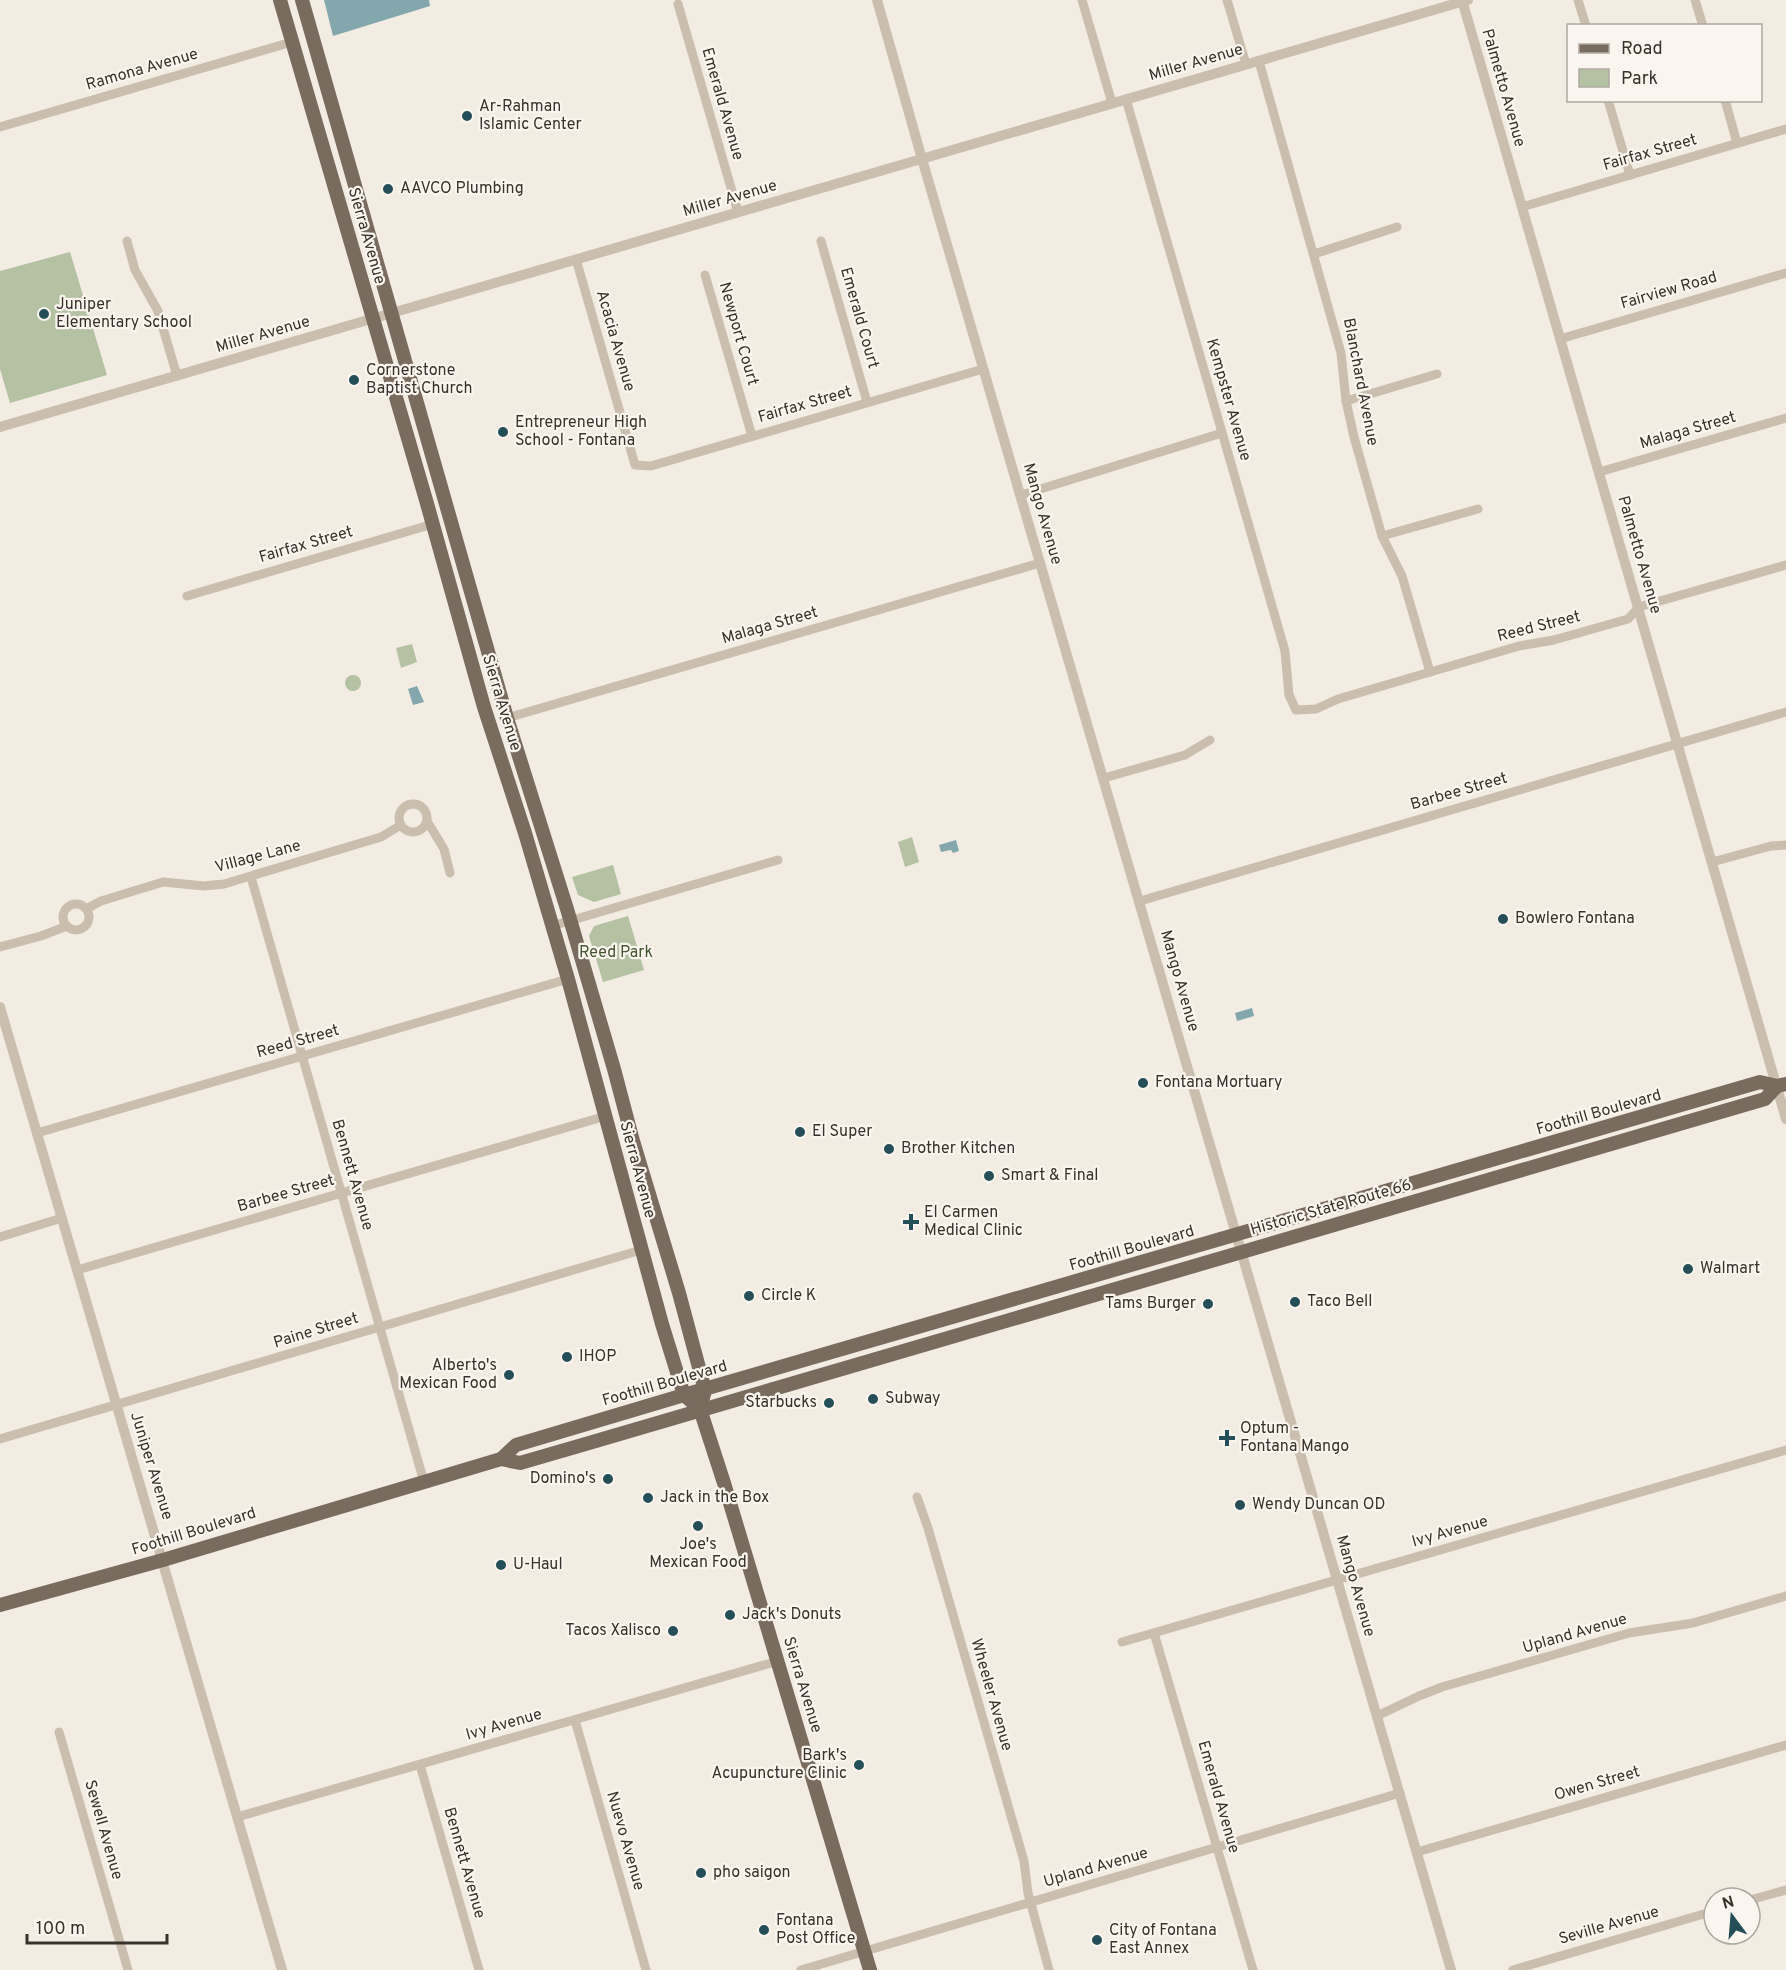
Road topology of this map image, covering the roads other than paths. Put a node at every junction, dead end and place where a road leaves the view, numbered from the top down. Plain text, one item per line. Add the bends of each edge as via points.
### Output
1 (280, 0) edge
2 (302, 0) edge
3 (877, 0) edge
4 (1082, 0) edge
5 (1227, 0) edge
6 (1578, 0) edge
7 (1695, 0) edge
8 (1464, 1) edge
9 (678, 4) dead end
10 (1585, 24) edge
11 (1702, 24) edge
12 (292, 42) junction
13 (1259, 61) junction
14 (1246, 64) junction
15 (1126, 99) junction
16 (1609, 102) edge
17 (1726, 102) edge
18 (1112, 103) junction
19 (0, 127) edge
20 (1786, 129) edge
21 (1737, 143) junction
22 (922, 159) junction
23 (1630, 175) junction
24 (1522, 207) junction
25 (738, 212) junction
26 (1397, 226) dead end
27 (127, 241) dead end
28 (821, 242) dead end
29 (1314, 254) junction
30 (576, 259) junction
31 (1786, 273) edge
32 (705, 275) dead end
33 (392, 312) junction
34 (373, 318) junction
35 (1560, 339) junction
36 (983, 369) junction
37 (1437, 374) dead end
38 (177, 376) junction
39 (1346, 401) junction
40 (867, 402) junction
41 (1786, 418) edge
42 (0, 427) edge
43 (1222, 433) junction
44 (752, 435) junction
45 (635, 465) joint
46 (1599, 472) junction
47 (1021, 495) junction
48 (1478, 509) dead end
49 (433, 524) junction
50 (1382, 536) junction
51 (1040, 563) junction
52 (1786, 565) edge
53 (187, 596) dead end
54 (1639, 608) junction
55 (1430, 672) junction
56 (1296, 710) joint
57 (1786, 712) edge
58 (507, 718) junction
59 (1210, 740) dead end
60 (1677, 743) junction
61 (1104, 778) junction
62 (427, 821) junction
63 (401, 825) junction
64 (1786, 845) edge
65 (778, 860) dead end
66 (1712, 862) junction
67 (450, 873) dead end
68 (251, 877) junction
69 (1140, 901) junction
70 (86, 909) junction
71 (570, 921) junction
72 (67, 926) junction
73 (552, 926) junction
74 (0, 948) edge
75 (568, 979) junction
76 (0, 1007) edge
77 (303, 1056) junction
78 (1782, 1085) edge
79 (606, 1116) junction
80 (1786, 1119) edge
81 (37, 1133) junction
82 (1478, 1165) junction
83 (1482, 1180) junction
84 (342, 1193) junction
85 (1430, 1196) joint
86 (62, 1218) junction
87 (1237, 1235) junction
88 (0, 1237) edge
89 (641, 1250) junction
90 (1242, 1251) junction
91 (78, 1270) junction
92 (380, 1327) junction
93 (705, 1390) junction
94 (684, 1395) junction
95 (117, 1405) junction
96 (700, 1409) junction
97 (0, 1439) edge
98 (1786, 1450) edge
99 (501, 1459) junction
100 (424, 1482) junction
101 (917, 1497) dead end
102 (163, 1560) junction
103 (1338, 1580) junction
104 (1786, 1596) edge
105 (0, 1605) edge
106 (1154, 1633) junction
107 (1122, 1642) dead end
108 (778, 1661) junction
109 (1377, 1716) junction
110 (575, 1720) junction
111 (59, 1732) dead end
112 (1786, 1745) edge
113 (420, 1765) junction
114 (1400, 1793) junction
115 (237, 1817) junction
116 (1218, 1848) junction
117 (1417, 1852) junction
118 (1786, 1890) edge
119 (1762, 1897) edge
120 (1030, 1903) junction
121 (1702, 1915) edge
122 (865, 1952) junction
123 (128, 1970) edge
124 (282, 1970) edge
125 (479, 1970) edge
126 (646, 1970) edge
127 (801, 1970) edge
128 (870, 1970) edge
129 (1049, 1970) edge
130 (1254, 1970) edge
131 (1451, 1970) edge
132 (1513, 1970) edge

1 - 12 main road, Sierra Avenue
2 - 33 main road, Sierra Avenue
3 - 22 street, Mango Avenue
4 - 18 street
5 - 14 street
6 - 10 street
7 - 11 street
8 - 13 street, Miller Avenue
8 - 24 street, Palmetto Avenue
9 - 25 street, Emerald Avenue
12 - 19 street, Ramona Avenue
12 - 34 main road, Sierra Avenue
13 - 14 street, Miller Avenue
13 - 29 street, Blanchard Avenue
14 - 15 street, Miller Avenue
15 - 18 street, Miller Avenue
15 - 43 street, Kempster Avenue
16 - 23 street
17 - 21 street
18 - 22 street, Miller Avenue
20 - 21 street, Fairfax Street
21 - 23 street, Fairfax Street
22 - 25 street, Miller Avenue
22 - 36 street, Mango Avenue
23 - 24 street, Fairfax Street
24 - 35 street, Palmetto Avenue
25 - 30 street, Miller Avenue
26 - 29 street
27 - 38 street via 135,270 158,311
28 - 40 street, Emerald Court
29 - 39 street, Blanchard Avenue via 1341,353
30 - 33 street, Miller Avenue
30 - 45 street, Acacia Avenue
31 - 35 street, Fairview Road
32 - 44 street, Newport Court
33 - 34 street, Miller Avenue
33 - 58 main road, Sierra Avenue
34 - 38 street, Miller Avenue
34 - 49 main road, Sierra Avenue
35 - 46 street, Palmetto Avenue
36 - 40 street, Fairfax Street
36 - 47 street, Mango Avenue
37 - 39 street
38 - 42 street, Miller Avenue
39 - 50 street, Blanchard Avenue
40 - 44 street, Fairfax Street
41 - 46 street, Malaga Street
43 - 47 street
43 - 56 street, Kempster Avenue via 1285,651 1289,695
44 - 45 street, Fairfax Street via 651,466
46 - 54 street, Palmetto Avenue
47 - 51 street, Mango Avenue
48 - 50 street
49 - 53 street, Fairfax Street
49 - 73 main road, Sierra Avenue
50 - 55 street, Blanchard Avenue via 1402,576
51 - 58 street, Malaga Street
51 - 61 street, Mango Avenue
52 - 54 street, Reed Street
54 - 55 street, Reed Street via 1628,618
54 - 60 street, Palmetto Avenue
55 - 56 street, Reed Street via 1316,709
57 - 60 street, Barbee Street
58 - 71 main road, Sierra Avenue
59 - 61 street via 1185,755
60 - 66 street, Palmetto Avenue
60 - 69 street, Barbee Street
61 - 69 street, Mango Avenue
62 - 63 street via 416,832
62 - 63 street via 423,808 410,805 400,813
62 - 67 street via 444,849
63 - 68 street, Village Lane via 381,837
64 - 66 street
65 - 71 street
66 - 78 street, Palmetto Avenue
68 - 70 street, Village Lane via 204,886 163,882
68 - 77 street, Bennett Avenue
69 - 87 street, Mango Avenue
70 - 72 street via 86,925 75,930
70 - 72 street via 76,904 66,909 63,920
71 - 73 street
71 - 93 main road, Sierra Avenue
72 - 74 street
73 - 75 main road, Sierra Avenue
75 - 77 street, Reed Street
75 - 79 main road, Sierra Avenue
76 - 81 street, Juniper Avenue
77 - 81 street, Reed Street
77 - 84 street, Bennett Avenue
78 - 80 street, Palmetto Avenue
78 - 82 main road, Foothill Boulevard via 1760,1082
78 - 83 main road, Foothill Boulevard via 1764,1099
79 - 84 street, Barbee Street
79 - 89 main road, Sierra Avenue
81 - 86 street, Juniper Avenue
82 - 83 main road
82 - 87 main road, Foothill Boulevard
83 - 85 main road, Foothill Boulevard
84 - 91 street, Barbee Street
84 - 92 street, Bennett Avenue
85 - 90 main road, Historic State Route 66
86 - 88 street
86 - 91 street, Juniper Avenue
87 - 90 street, Mango Avenue
87 - 93 main road, Foothill Boulevard
89 - 92 street, Paine Street
89 - 94 main road, Sierra Avenue
90 - 96 main road, Foothill Boulevard
90 - 103 street, Mango Avenue
91 - 95 street, Juniper Avenue
92 - 95 street, Paine Street
92 - 100 street, Bennett Avenue
93 - 94 main road, Foothill Boulevard
93 - 96 main road, Sierra Avenue
94 - 96 main road
94 - 99 main road, Foothill Boulevard via 516,1445
95 - 97 street, Paine Street
95 - 102 street, Juniper Avenue
96 - 99 main road, Foothill Boulevard via 520,1462
96 - 108 main road, Sierra Avenue
98 - 103 street, Ivy Avenue
99 - 100 main road, Foothill Boulevard
100 - 102 main road, Foothill Boulevard
101 - 120 street, Wheeler Avenue via 1024,1861
102 - 105 main road, Foothill Boulevard
102 - 115 street, Juniper Avenue
103 - 106 street, Ivy Avenue
103 - 109 street, Mango Avenue
104 - 109 street, Upland Avenue via 1694,1623 1629,1633 1442,1687
106 - 107 street, Ivy Avenue
106 - 116 street, Emerald Avenue
108 - 110 street, Ivy Avenue
108 - 122 main road, Sierra Avenue
109 - 114 street, Mango Avenue
110 - 113 street, Ivy Avenue
110 - 126 street, Nuevo Avenue
111 - 123 street, Sewell Avenue
112 - 117 street, Owen Street
113 - 115 street, Ivy Avenue
113 - 125 street, Bennett Avenue
114 - 116 street, Upland Avenue
114 - 117 street, Mango Avenue
115 - 124 street, Juniper Avenue
116 - 120 street, Upland Avenue
116 - 130 street, Emerald Avenue
117 - 131 street, Mango Avenue
118 - 119 street
120 - 122 street, Upland Avenue
120 - 129 street, Wheeler Avenue
121 - 132 street, Seville Avenue
122 - 127 street, Upland Avenue
122 - 128 main road, Sierra Avenue

